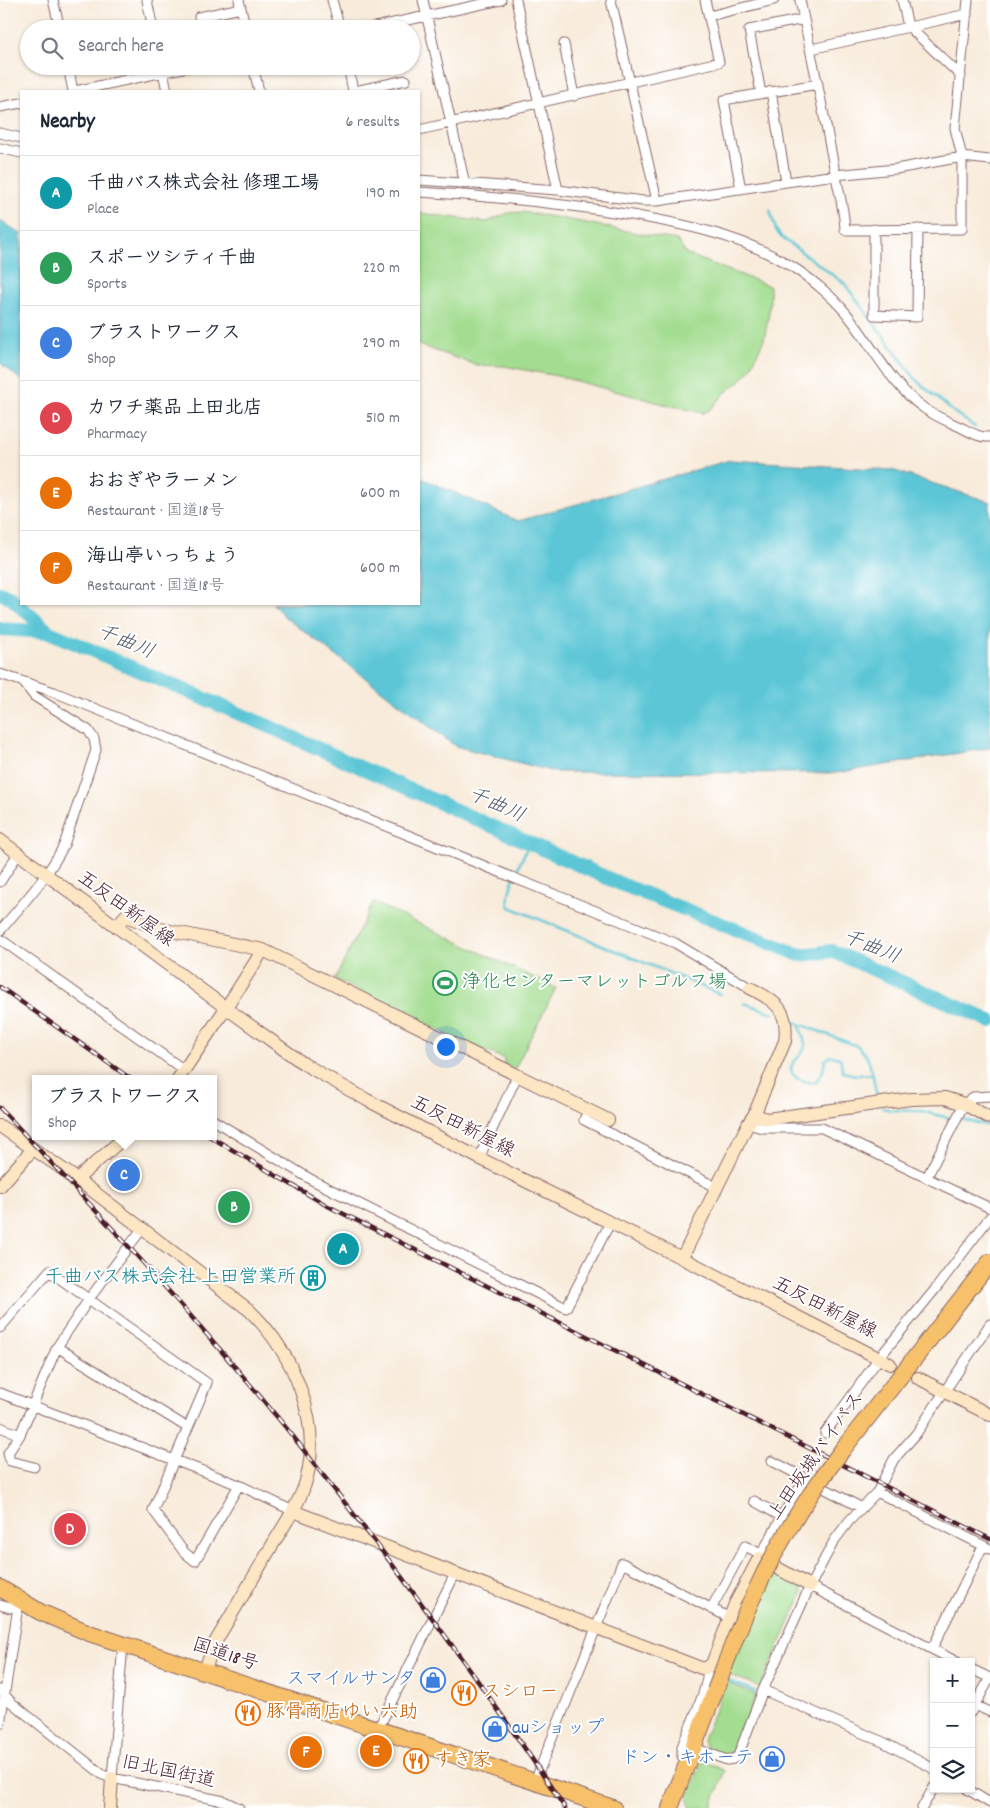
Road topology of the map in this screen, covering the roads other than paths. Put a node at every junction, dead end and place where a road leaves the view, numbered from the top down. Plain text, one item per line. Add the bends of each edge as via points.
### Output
1 (53, 0) edge
2 (147, 0) edge
3 (332, 0) edge
4 (423, 0) edge
5 (501, 0) edge
6 (516, 0) edge
7 (611, 0) edge
8 (705, 0) edge
9 (774, 0) edge
10 (800, 0) edge
11 (902, 0) edge
12 (968, 0) edge
13 (240, 4) edge
14 (967, 14) junction
15 (426, 16) junction
16 (709, 16) junction
17 (199, 17) dead end
18 (804, 19) junction
19 (58, 20) edge
20 (151, 20) edge
21 (244, 20) edge
22 (338, 20) edge
23 (408, 20) edge
24 (908, 26) junction
25 (564, 44) dead end
26 (811, 49) junction
27 (70, 75) edge
28 (138, 75) edge
29 (164, 75) edge
30 (255, 75) edge
31 (350, 75) edge
32 (961, 76) junction
33 (406, 80) dead end
34 (630, 83) junction
35 (818, 84) junction
36 (74, 90) edge
37 (78, 90) edge
38 (168, 90) edge
39 (259, 90) edge
40 (354, 90) edge
41 (359, 90) edge
42 (771, 91) junction
43 (761, 93) junction
44 (574, 96) junction
45 (20, 103) edge
46 (538, 104) junction
47 (0, 107) edge
48 (450, 124) junction
49 (420, 130) edge
50 (0, 133) edge
51 (20, 138) edge
52 (0, 148) edge
53 (20, 153) edge
54 (962, 156) junction
55 (990, 160) edge
56 (835, 175) junction
57 (420, 180) edge
58 (786, 182) junction
59 (465, 184) junction
60 (741, 189) junction
61 (558, 190) junction
62 (420, 192) edge
63 (657, 201) junction
64 (874, 229) junction
65 (918, 230) junction
66 (990, 437) edge
67 (0, 674) edge
68 (23, 682) junction
69 (0, 840) edge
70 (18, 854) junction
71 (46, 876) junction
72 (0, 882) edge
73 (117, 926) junction
74 (0, 931) edge
75 (0, 939) edge
76 (263, 950) junction
77 (750, 988) joint
78 (226, 1008) junction
79 (181, 1075) edge
80 (517, 1076) junction
81 (990, 1096) edge
82 (964, 1104) junction
83 (588, 1110) junction
84 (990, 1118) edge
85 (608, 1120) dead end
86 (751, 1120) junction
87 (217, 1122) edge
88 (0, 1126) edge
89 (121, 1140) edge
90 (32, 1150) junction
91 (479, 1158) junction
92 (927, 1177) junction
93 (77, 1179) junction
94 (0, 1186) edge
95 (718, 1188) junction
96 (990, 1208) edge
97 (990, 1217) edge
98 (610, 1223) junction
99 (142, 1230) junction
100 (682, 1258) junction
101 (990, 1262) edge
102 (89, 1299) junction
103 (990, 1324) edge
104 (0, 1328) edge
105 (56, 1348) junction
106 (885, 1361) junction
107 (918, 1378) dead end
108 (944, 1391) junction
109 (0, 1393) edge
110 (32, 1405) junction
111 (990, 1415) edge
112 (0, 1427) edge
113 (188, 1428) junction
114 (825, 1433) dead end
115 (20, 1435) junction
116 (174, 1460) junction
117 (772, 1461) dead end
118 (34, 1467) dead end
119 (807, 1479) junction
120 (239, 1485) junction
121 (877, 1492) junction
122 (754, 1501) dead end
123 (862, 1508) junction
124 (293, 1511) junction
125 (782, 1517) junction
126 (987, 1548) edge
127 (760, 1556) junction
128 (456, 1574) junction
129 (810, 1586) junction
130 (0, 1588) edge
131 (19, 1600) junction
132 (0, 1606) edge
133 (711, 1609) junction
134 (730, 1618) junction
135 (596, 1629) junction
136 (123, 1644) junction
137 (932, 1649) junction
138 (949, 1658) edge
139 (706, 1668) junction
140 (205, 1670) junction
141 (975, 1671) edge
142 (763, 1690) junction
143 (2, 1692) edge
144 (975, 1704) edge
145 (975, 1708) edge
146 (990, 1712) edge
147 (0, 1724) edge
148 (378, 1729) junction
149 (688, 1747) junction
150 (930, 1767) edge
151 (112, 1778) junction
152 (535, 1782) junction
153 (931, 1793) edge
154 (974, 1793) edge
155 (990, 1803) edge
156 (110, 1808) edge
157 (239, 1808) edge
158 (613, 1808) edge
159 (670, 1808) edge
160 (922, 1808) edge

1 - 19 street
2 - 20 street
3 - 22 street
4 - 15 street
5 - 15 street
6 - 46 street
7 - 34 street
8 - 16 street
9 - 16 street
10 - 18 street
11 - 24 street
12 - 14 street
13 - 17 street
13 - 21 street
14 - 24 street
14 - 32 street
15 - 23 street
15 - 48 street
16 - 34 street via 719,62
18 - 26 street
18 - 43 street via 749,30
24 - 26 street
24 - 32 street
25 - 44 street
26 - 35 street
27 - 36 street
28 - 37 street
29 - 38 street
30 - 39 street
31 - 40 street
32 - 54 street via 955,128
33 - 41 street
34 - 44 street
34 - 63 street
35 - 42 street
35 - 56 street
42 - 43 street
42 - 58 street
43 - 60 street via 724,100
44 - 46 street
45 - 47 street
46 - 48 street
46 - 61 street
48 - 49 street
48 - 59 street
50 - 51 street
52 - 53 street
54 - 55 street
54 - 56 street via 896,169
54 - 65 street via 962,229
56 - 58 street
56 - 64 street via 845,212 845,230
57 - 59 street
58 - 60 street
59 - 61 street
60 - 63 street
61 - 63 street
62 - 66 street via 594,209 689,226 746,243 806,276 839,306 886,368 924,409 978,436
64 - 65 street
64 - 65 street via 874,315 917,317
67 - 68 street
68 - 71 street via 34,696 88,730 96,744 64,845
68 - 77 street via 675,943
69 - 70 street, 五反田新屋線
70 - 71 street, 五反田新屋線
70 - 72 street
71 - 73 street, 五反田新屋線
71 - 74 street
73 - 76 street via 125,916 161,928
73 - 78 street, 五反田新屋線
75 - 79 street
76 - 78 street
76 - 80 street
77 - 86 street via 777,1005 783,1014 786,1030 785,1041
78 - 79 street
78 - 91 street, 五反田新屋線 via 311,1068
80 - 83 street
80 - 91 street
81 - 82 street via 973,1097
82 - 84 street
82 - 86 street via 945,1098 911,1099
82 - 92 street
83 - 85 street
83 - 95 street via 584,1120
86 - 92 street via 762,1128 822,1128
86 - 95 street
87 - 98 street via 312,1180 566,1308
88 - 90 street
89 - 93 street
90 - 93 street
90 - 94 street
91 - 98 street, 五反田新屋線
92 - 96 street
93 - 99 street
95 - 100 street
97 - 106 street
98 - 100 street, 五反田新屋線
99 - 102 street
99 - 124 street via 249,1310 272,1335 291,1368 304,1403 310,1436 306,1482
100 - 106 street, 五反田新屋線
101 - 149 highway, 上田坂城バイパス, bridge via 802,1506 752,1598 715,1691
102 - 104 street via 49,1271
102 - 105 street
102 - 113 street via 207,1383
103 - 108 street
105 - 110 street
105 - 113 street
106 - 114 street
107 - 108 street
108 - 111 street
108 - 121 street via 894,1459
109 - 110 street
110 - 115 street
110 - 116 street
112 - 115 street
113 - 116 street
115 - 118 street via 8,1453 10,1461
116 - 120 street
116 - 120 street via 153,1510 184,1552 195,1561
117 - 119 street
119 - 123 street
119 - 125 street
120 - 124 street
121 - 123 street
121 - 126 street
122 - 125 street
123 - 129 street via 834,1541
124 - 128 street
124 - 140 street via 213,1646
125 - 127 street
126 - 137 street
127 - 129 street
127 - 133 street via 745,1546
127 - 134 street
128 - 135 street
128 - 148 street
129 - 137 street
129 - 142 street
130 - 131 highway, 国道18号
131 - 132 street via 10,1608
131 - 136 highway, 国道18号 via 62,1622
131 - 143 street
133 - 134 street
133 - 135 street via 622,1563
134 - 139 street via 712,1664
135 - 139 street
135 - 152 street
136 - 140 highway, 国道18号
136 - 151 street
137 - 138 street
139 - 149 street via 707,1684
140 - 148 highway, 国道18号
141 - 144 street via 990,1678
142 - 149 street via 742,1748 733,1759
142 - 150 street via 883,1742
143 - 147 street
143 - 151 street, 旧北国街道 via 103,1775
145 - 146 street
148 - 152 highway, 国道18号
149 - 159 highway, 上田坂城バイパス via 687,1763
151 - 156 street
151 - 157 street, 旧北国街道 via 224,1801
152 - 158 highway, 国道18号
153 - 160 street
154 - 155 street

